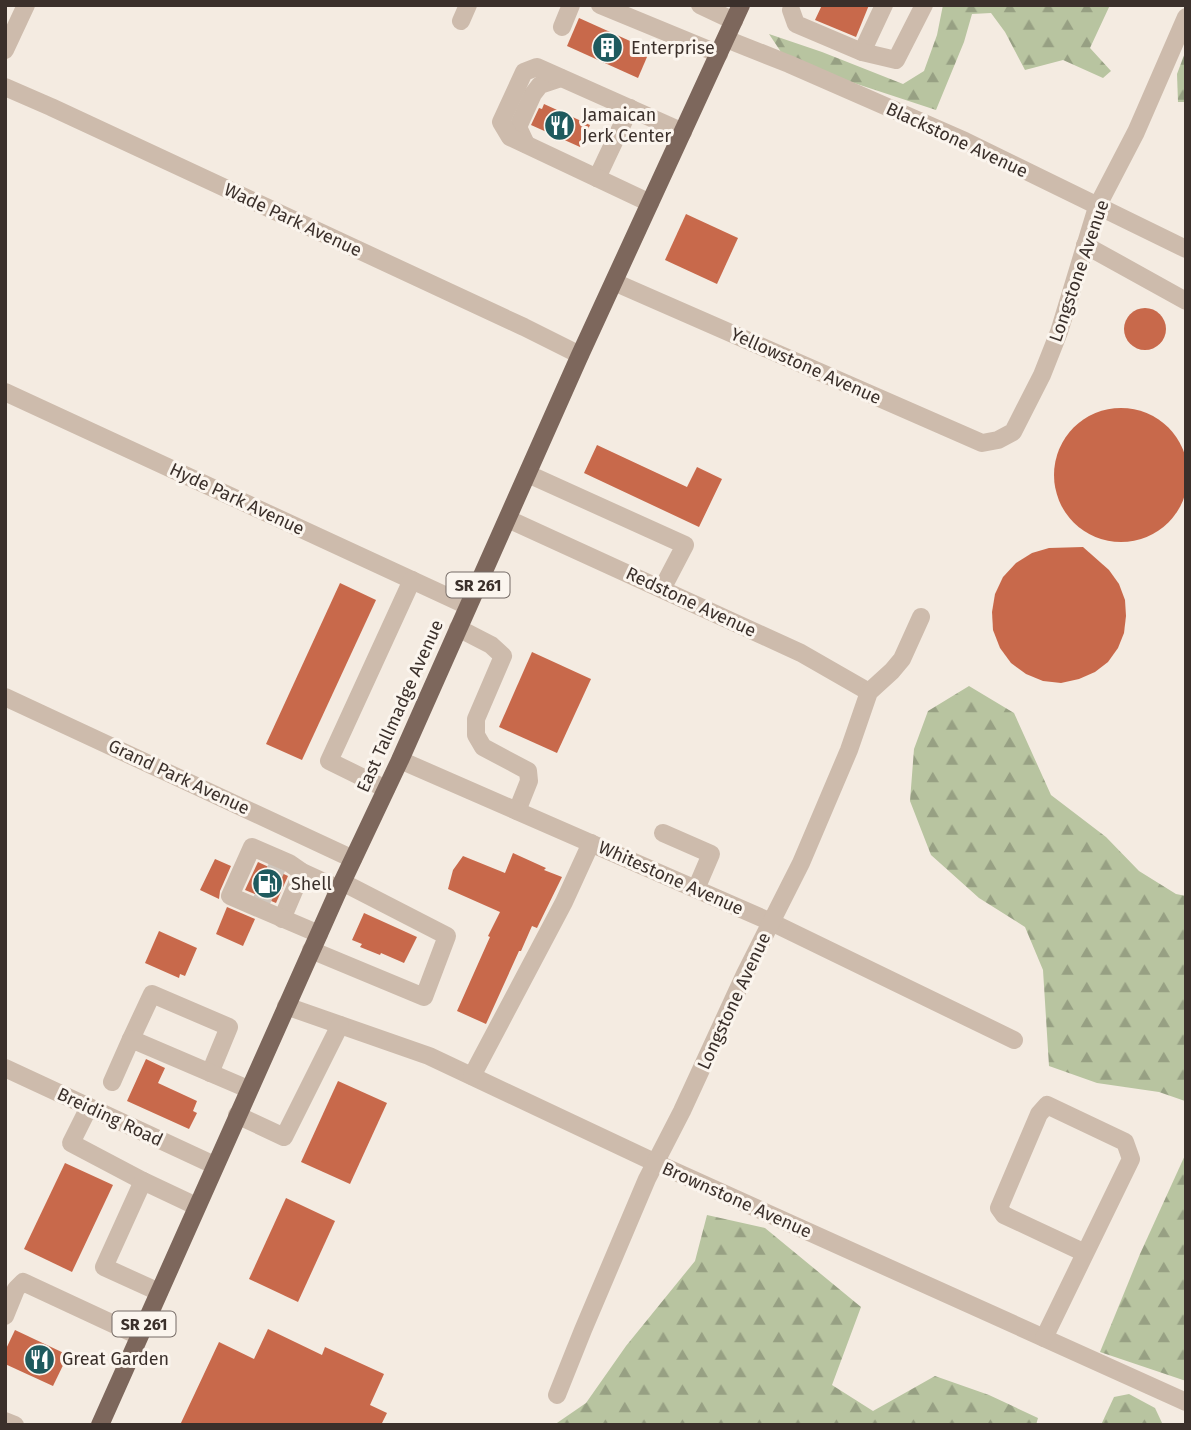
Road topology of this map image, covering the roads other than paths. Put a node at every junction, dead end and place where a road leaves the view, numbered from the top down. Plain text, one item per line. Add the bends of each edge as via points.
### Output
1 (26, 5) edge
2 (571, 5) edge
3 (600, 5) edge
4 (700, 5) edge
5 (884, 5) edge
6 (924, 5) edge
7 (788, 7) edge
8 (737, 13) edge
9 (1186, 17) edge
10 (562, 27) dead end
11 (722, 46) junction
12 (5, 50) edge
13 (862, 52) junction
14 (5, 87) edge
15 (630, 108) junction
16 (683, 132) junction
17 (597, 178) junction
18 (650, 203) junction
19 (1097, 207) junction
20 (1085, 245) junction
21 (1186, 249) edge
22 (614, 282) junction
23 (1186, 301) edge
24 (580, 355) junction
25 (5, 392) edge
26 (998, 440) joint
27 (528, 474) junction
28 (508, 519) junction
29 (412, 580) junction
30 (662, 589) junction
31 (468, 606) junction
32 (921, 617) dead end
33 (458, 628) junction
34 (870, 692) junction
35 (5, 697) edge
36 (400, 760) junction
37 (386, 789) junction
38 (517, 811) junction
39 (274, 822) junction
40 (663, 833) dead end
41 (302, 834) junction
42 (590, 843) junction
43 (261, 851) junction
44 (353, 859) junction
45 (287, 865) junction
46 (340, 886) junction
47 (696, 889) junction
48 (282, 919) junction
49 (771, 922) junction
50 (315, 942) junction
51 (286, 1006) junction
52 (340, 1025) junction
53 (131, 1039) junction
54 (1014, 1040) dead end
55 (5, 1068) edge
56 (209, 1073) junction
57 (472, 1076) junction
58 (112, 1082) dead end
59 (248, 1089) junction
60 (89, 1107) junction
61 (237, 1115) junction
62 (656, 1163) junction
63 (214, 1165) junction
64 (143, 1181) junction
65 (197, 1206) junction
66 (1085, 1253) junction
67 (159, 1292) junction
68 (5, 1315) edge
69 (139, 1336) junction
70 (1044, 1338) junction
71 (558, 1395) dead end
72 (1186, 1402) edge
73 (5, 1420) edge
74 (15, 1425) edge
75 (100, 1425) edge

1 - 12 street
2 - 10 street
3 - 11 street, Blackstone Avenue
4 - 8 street
5 - 13 street
6 - 13 street via 896,60
7 - 13 street via 796,24
8 - 11 main road, East Tallmadge Avenue / SR 261
9 - 19 street, Longstone Avenue via 1136,132
11 - 16 main road, East Tallmadge Avenue / SR 261
11 - 19 street, Blackstone Avenue via 801,70 965,141
14 - 24 street, Wade Park Avenue
15 - 16 street
15 - 17 street
15 - 17 street via 537,67 524,72 501,122 510,137
16 - 18 main road, East Tallmadge Avenue / SR 261
17 - 18 street
18 - 22 main road, East Tallmadge Avenue / SR 261
19 - 20 street, Longstone Avenue
19 - 21 street, Blackstone Avenue
20 - 23 street
20 - 26 street, Longstone Avenue via 1042,375 1013,432
22 - 24 main road, East Tallmadge Avenue / SR 261
22 - 26 street, Yellowstone Avenue via 982,443
24 - 27 main road, East Tallmadge Avenue / SR 261
25 - 29 street, Hyde Park Avenue
27 - 28 main road, East Tallmadge Avenue / SR 261
27 - 30 street via 685,545
28 - 30 street, Redstone Avenue
28 - 31 main road, East Tallmadge Avenue / SR 261
29 - 31 street, Hyde Park Avenue
29 - 37 street via 329,761
30 - 34 street, Redstone Avenue via 801,653
31 - 33 main road, East Tallmadge Avenue / SR 261
32 - 34 street, Longstone Avenue via 902,659
33 - 36 main road, East Tallmadge Avenue / SR 261
33 - 38 street via 503,656 476,719 476,735 483,747 528,771 529,781
34 - 49 street, Longstone Avenue via 807,851
35 - 39 street, Grand Park Avenue
36 - 37 main road, East Tallmadge Avenue / SR 261
36 - 38 street, Whitestone Avenue
37 - 44 main road, East Tallmadge Avenue / SR 261
38 - 42 street, Whitestone Avenue
39 - 41 street, Grand Park Avenue
39 - 43 street
40 - 47 street via 711,854
41 - 44 street, Grand Park Avenue
41 - 45 street
42 - 47 street, Whitestone Avenue
42 - 57 street
43 - 45 street
43 - 48 street via 252,847 230,896 260,905
44 - 46 main road, East Tallmadge Avenue / SR 261
45 - 46 street
45 - 48 street
46 - 50 main road, East Tallmadge Avenue / SR 261
46 - 50 street via 447,936 424,997
47 - 49 street, Whitestone Avenue
48 - 50 street
49 - 54 street, Whitestone Avenue
49 - 62 street, Longstone Avenue
50 - 51 main road, East Tallmadge Avenue / SR 261
51 - 52 street, Brownstone Avenue
51 - 59 main road, East Tallmadge Avenue / SR 261
52 - 57 street, Brownstone Avenue
52 - 61 street via 284,1137
53 - 56 street
53 - 56 street via 152,994 216,1021 229,1027
53 - 58 street
55 - 60 street, Breiding Road
56 - 59 street
57 - 62 street, Brownstone Avenue
59 - 61 main road, East Tallmadge Avenue / SR 261
60 - 63 street, Breiding Road
60 - 64 street via 71,1143
61 - 63 main road, East Tallmadge Avenue / SR 261
62 - 70 street, Brownstone Avenue
62 - 71 street, Longstone Avenue
63 - 65 main road, East Tallmadge Avenue / SR 261
64 - 65 street
64 - 67 street via 104,1267
65 - 67 main road, East Tallmadge Avenue / SR 261
66 - 66 street via 1131,1159 1125,1142 1047,1105 999,1208 1004,1215
66 - 70 street
67 - 69 main road, East Tallmadge Avenue / SR 261
68 - 69 street via 23,1282
69 - 75 main road, East Tallmadge Avenue / SR 261
70 - 72 street, Brownstone Avenue
73 - 74 street

